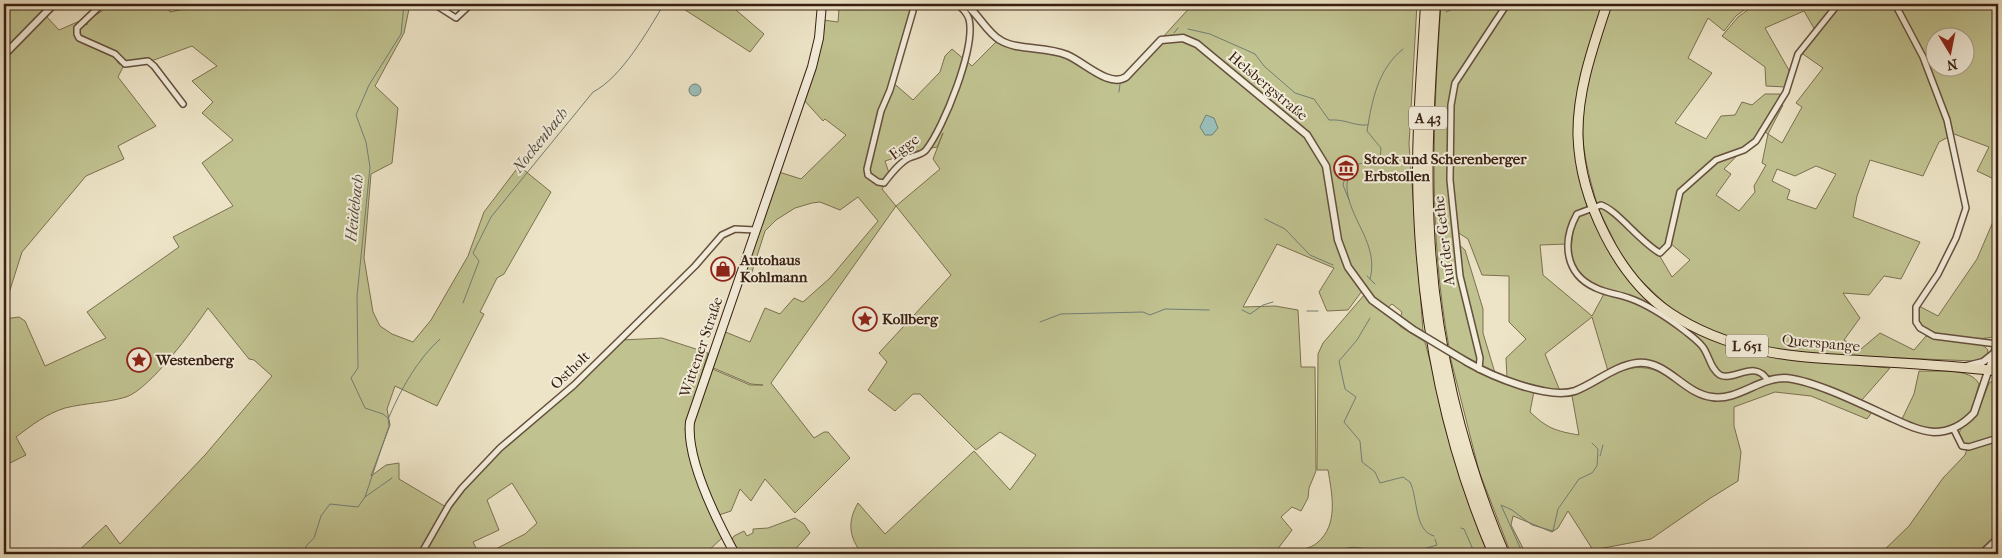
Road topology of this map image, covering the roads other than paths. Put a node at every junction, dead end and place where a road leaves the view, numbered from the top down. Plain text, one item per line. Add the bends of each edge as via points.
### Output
1 (54, 4) edge
2 (102, 4) edge
3 (434, 4) edge
4 (471, 4) edge
5 (822, 4) edge
6 (912, 4) edge
7 (957, 4) edge
8 (965, 4) edge
9 (1426, 4) edge
10 (1435, 4) edge
11 (1507, 4) edge
12 (1607, 4) edge
13 (1838, 4) edge
14 (1895, 4) edge
15 (4, 55) edge
16 (183, 104) dead end
17 (1593, 207) junction
18 (755, 230) junction
19 (1998, 343) edge
20 (1994, 353) junction
21 (1998, 362) edge
22 (1960, 368) junction
23 (1478, 369) junction
24 (1994, 370) edge
25 (1768, 381) junction
26 (1953, 428) junction
27 (1998, 438) edge
28 (1998, 538) edge
29 (421, 554) edge
30 (735, 554) edge
31 (1494, 554) edge
32 (1504, 554) edge
33 (1981, 554) edge

1 - 15 street
2 - 16 street via 77,28 79,38 115,54 125,64 148,61
3 - 4 street via 456,18
5 - 18 main road, Wittener Straße via 812,67
6 - 7 street, Egge via 913,11 881,111 867,168 868,174 878,182 884,182 908,159 924,152 938,131 962,70 969,28 967,15
8 - 23 street, Helsbergstraße, bridge via 998,40 1017,47 1051,49 1070,56 1111,80 1121,80 1161,40 1183,38 1197,44 1307,135 1326,166 1338,240 1348,268 1372,300
9 - 31 highway, A 43 via 1418,172 1428,317 1456,447
10 - 32 highway, A 43 via 1428,117 1433,283 1463,436
11 - 23 street, Auf der Gethe via 1455,83 1451,105 1450,180 1460,276 1480,358
12 - 17 main road, Querspange / L 651 via 1590,58 1579,122 1581,163
13 - 17 street via 1798,54 1786,92 1756,141 1744,150 1716,160 1680,192 1668,245 1660,253 1606,206
14 - 19 street via 1923,57 1947,120 1966,208 1956,238 1938,274 1916,307 1916,322 1934,336
17 - 22 main road, Querspange / L 651 via 1606,237 1626,268 1668,312 1702,330 1761,350 1799,356
17 - 25 street via 1577,214 1568,245 1569,262 1583,281 1646,305 1685,331 1703,346 1720,374 1726,376 1751,370 1762,374
18 - 29 street, Ostholt via 736,229 722,235 695,266 574,385 500,448 448,505
18 - 30 main road, Wittener Straße via 698,394 690,432 702,480
19 - 20 street
20 - 21 street
20 - 22 street via 1983,362
20 - 24 street
22 - 24 main road, Querspange / L 651
23 - 25 street, Helsbergstraße via 1512,382 1560,393 1574,391 1623,366 1638,363 1665,370 1710,397 1725,397
24 - 26 street via 1974,413
25 - 26 street, Helsbergstraße via 1785,378 1799,381 1923,430 1934,432
26 - 27 street via 1962,446
28 - 33 street

